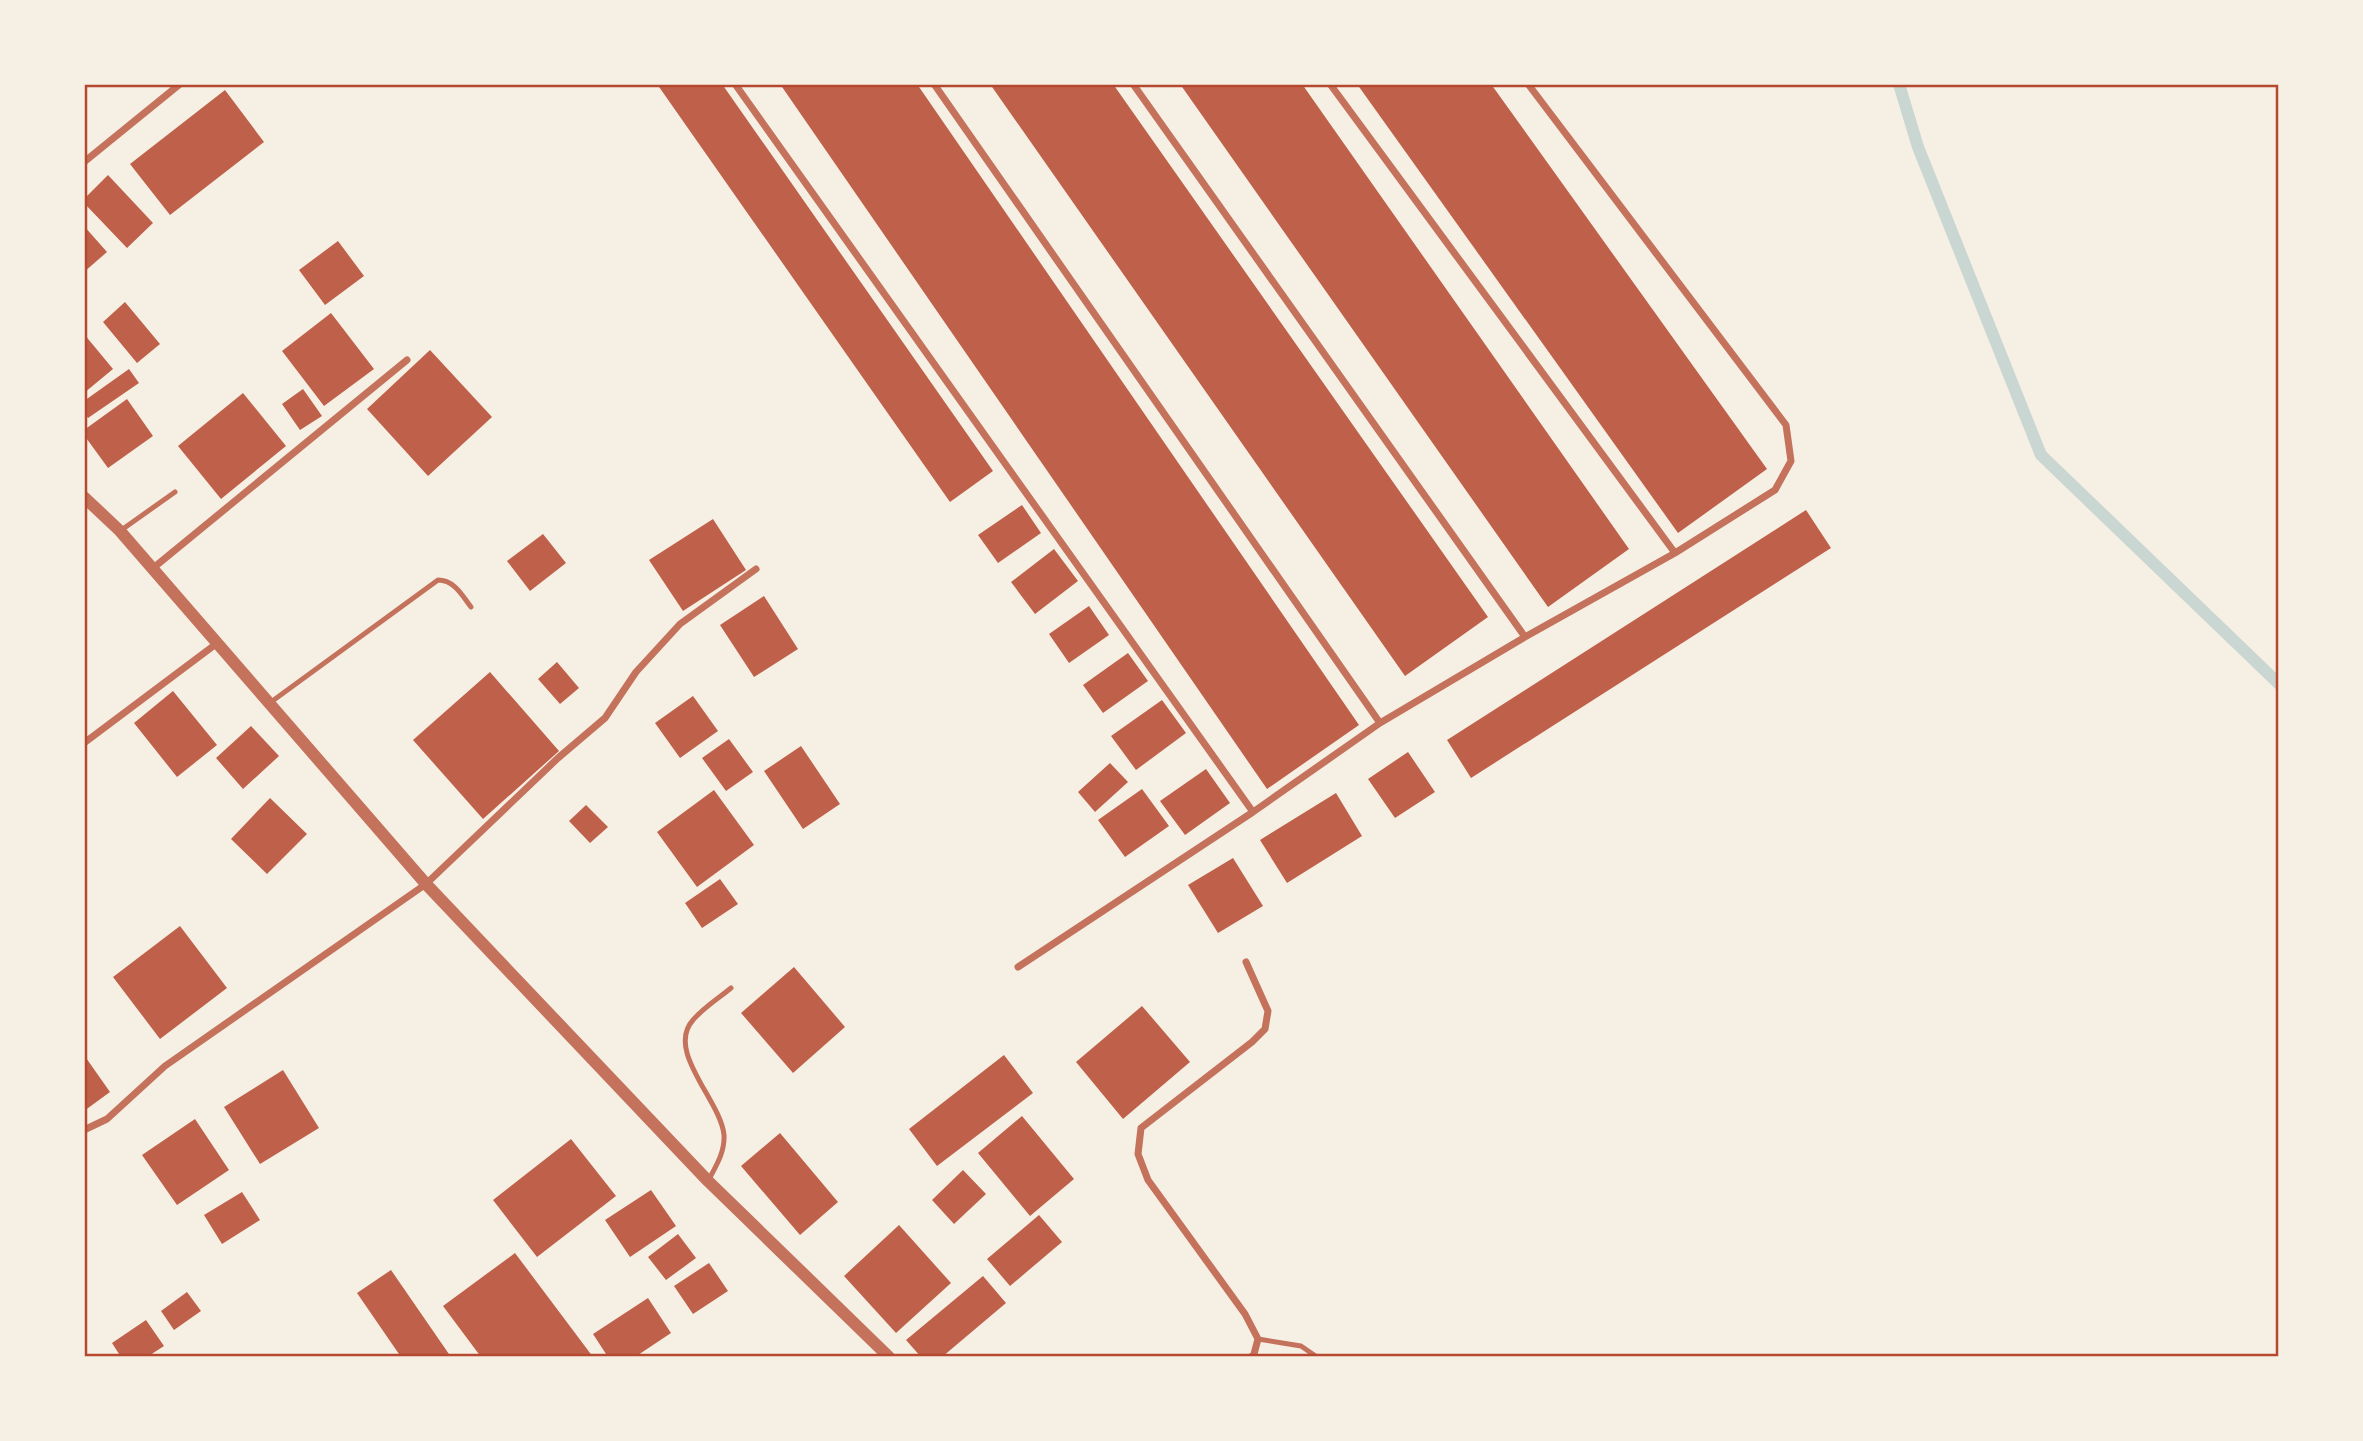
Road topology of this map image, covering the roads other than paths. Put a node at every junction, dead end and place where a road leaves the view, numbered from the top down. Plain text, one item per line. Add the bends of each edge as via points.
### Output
1 (180, 84) edge
2 (735, 84) edge
3 (934, 84) edge
4 (1133, 84) edge
5 (1330, 84) edge
6 (1528, 84) edge
7 (84, 162) edge
8 (407, 360) dead end
9 (175, 492) dead end
10 (84, 497) edge
11 (120, 531) junction
12 (1675, 553) junction
13 (152, 569) junction
14 (756, 569) dead end
15 (471, 607) dead end
16 (1525, 637) junction
17 (216, 644) junction
18 (270, 704) junction
19 (1380, 723) junction
20 (84, 743) edge
21 (1253, 811) junction
22 (426, 884) junction
23 (1246, 962) dead end
24 (1018, 967) dead end
25 (731, 988) dead end
26 (84, 1130) edge
27 (708, 1181) junction
28 (1258, 1339) junction
29 (889, 1357) edge
30 (1251, 1357) edge
31 (1317, 1357) edge

1 - 7 street
2 - 21 street
3 - 19 street
4 - 16 street
5 - 12 street
6 - 12 street via 1786,425 1791,461 1775,490
8 - 13 street
9 - 11 lane
10 - 11 street
11 - 13 street
12 - 16 street
13 - 17 street
14 - 22 street via 680,624 636,672 605,718
15 - 18 lane via 447,580 438,580
16 - 19 street
17 - 18 street
17 - 20 street
18 - 22 street
19 - 21 street
21 - 24 street
22 - 26 street via 165,1066 107,1119
22 - 27 street
23 - 28 street via 1268,1011 1265,1029 1141,1128 1138,1154 1147,1180 1245,1314
25 - 27 lane via 691,1021 684,1037 690,1065 714,1104 724,1134 722,1153
27 - 29 street
28 - 30 street
28 - 31 lane via 1301,1346

